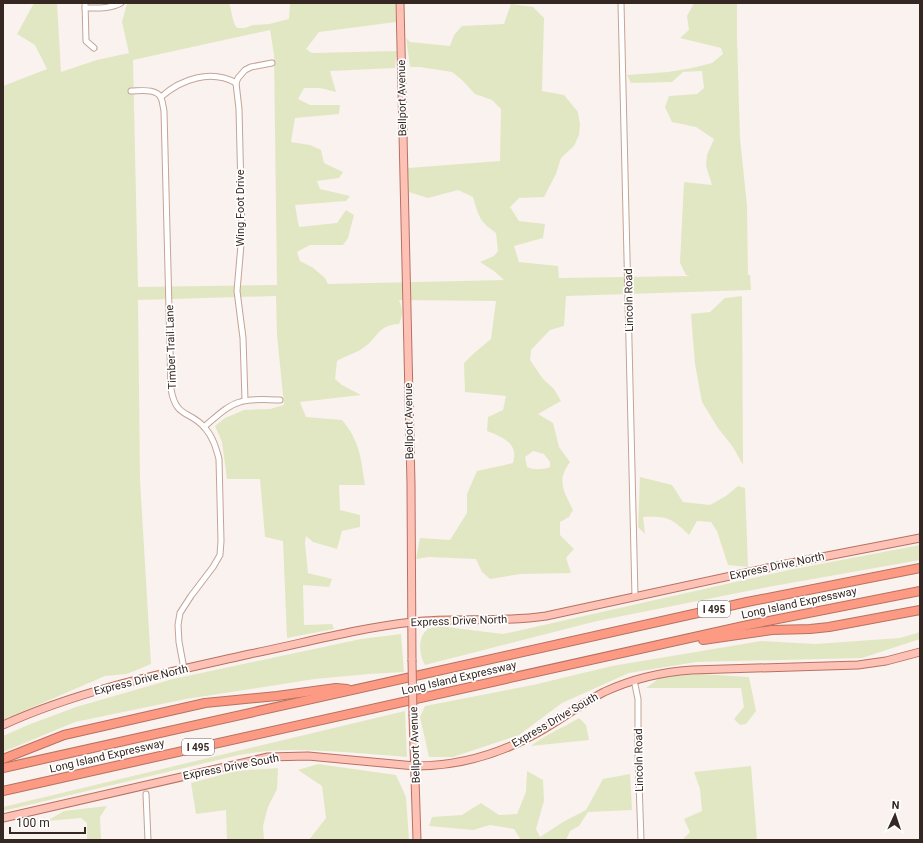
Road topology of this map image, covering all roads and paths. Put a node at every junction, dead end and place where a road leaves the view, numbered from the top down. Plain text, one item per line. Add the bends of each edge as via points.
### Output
1 (121, 3) edge
2 (400, 3) edge
3 (621, 3) edge
4 (85, 6) edge
5 (94, 48) dead end
6 (272, 63) dead end
7 (236, 84) junction
8 (131, 91) dead end
9 (161, 97) junction
10 (245, 400) junction
11 (280, 400) dead end
12 (204, 427) junction
13 (920, 538) edge
14 (920, 568) edge
15 (920, 590) edge
16 (635, 597) junction
17 (920, 610) edge
18 (411, 622) junction
19 (669, 642) junction
20 (920, 652) edge
21 (184, 669) junction
22 (634, 680) junction
23 (357, 689) junction
24 (3, 725) edge
25 (3, 759) edge
26 (415, 766) junction
27 (3, 768) edge
28 (3, 791) edge
29 (146, 794) dead end
30 (3, 818) edge
31 (148, 840) edge
32 (417, 840) edge
33 (641, 840) edge

1 - 4 street via 104,8
2 - 18 main road, Bellport Avenue via 411,484
3 - 16 street, Lincoln Road
4 - 5 street via 86,41
6 - 7 street via 245,70
7 - 9 street via 224,77 197,78 176,85
7 - 10 street, Wing Foot Drive via 242,233 238,291
8 - 9 street via 148,90
9 - 12 street, Timber Trail Lane via 165,132 171,389 177,407
10 - 11 street
10 - 12 street via 224,410
12 - 21 street, Timber Trail Lane via 216,446 219,459 220,555 180,613 179,642
13 - 16 main road, Express Drive North
14 - 23 highway, Long Island Expressway / I 495 via 747,602
15 - 19 highway, Long Island Expressway / I 495
16 - 18 main road, Express Drive North via 533,618
17 - 19 highway via 828,627 772,630
18 - 21 main road, Express Drive North via 356,631
18 - 26 main road, Bellport Avenue, bridge
19 - 28 highway, Long Island Expressway / I 495
20 - 22 main road, Express Drive South via 858,665 692,670
21 - 24 main road, Express Drive North via 85,693
22 - 26 main road, Express Drive South via 595,697 536,734 508,748 464,761
22 - 33 street, Lincoln Road via 638,699
23 - 25 highway via 336,688 205,704 70,734
23 - 27 highway, Long Island Expressway / I 495
26 - 30 main road, Express Drive South via 308,756 268,757
26 - 32 main road, Bellport Avenue
29 - 31 street

